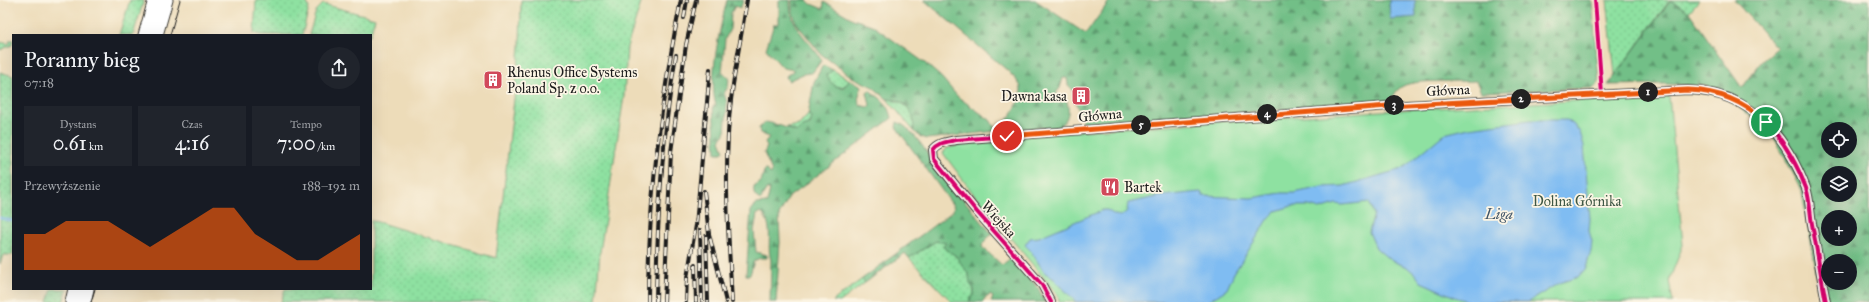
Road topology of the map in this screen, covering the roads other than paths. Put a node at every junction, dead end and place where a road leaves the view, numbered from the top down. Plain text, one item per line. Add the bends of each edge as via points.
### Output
1 (155, 0) edge
2 (166, 0) edge
3 (145, 34) edge
4 (156, 34) edge
5 (933, 150) joint
6 (75, 290) edge
7 (87, 290) edge
8 (72, 302) edge
9 (84, 302) edge
10 (1051, 302) edge
11 (1826, 302) edge

1 - 3 main road
2 - 4 main road
5 - 10 street, Wiejska via 934,159 941,169 1042,285
5 - 11 street, Główna via 941,143 956,140 1262,114 1602,94 1709,91 1750,107 1783,143 1806,189
6 - 8 main road
7 - 9 main road

